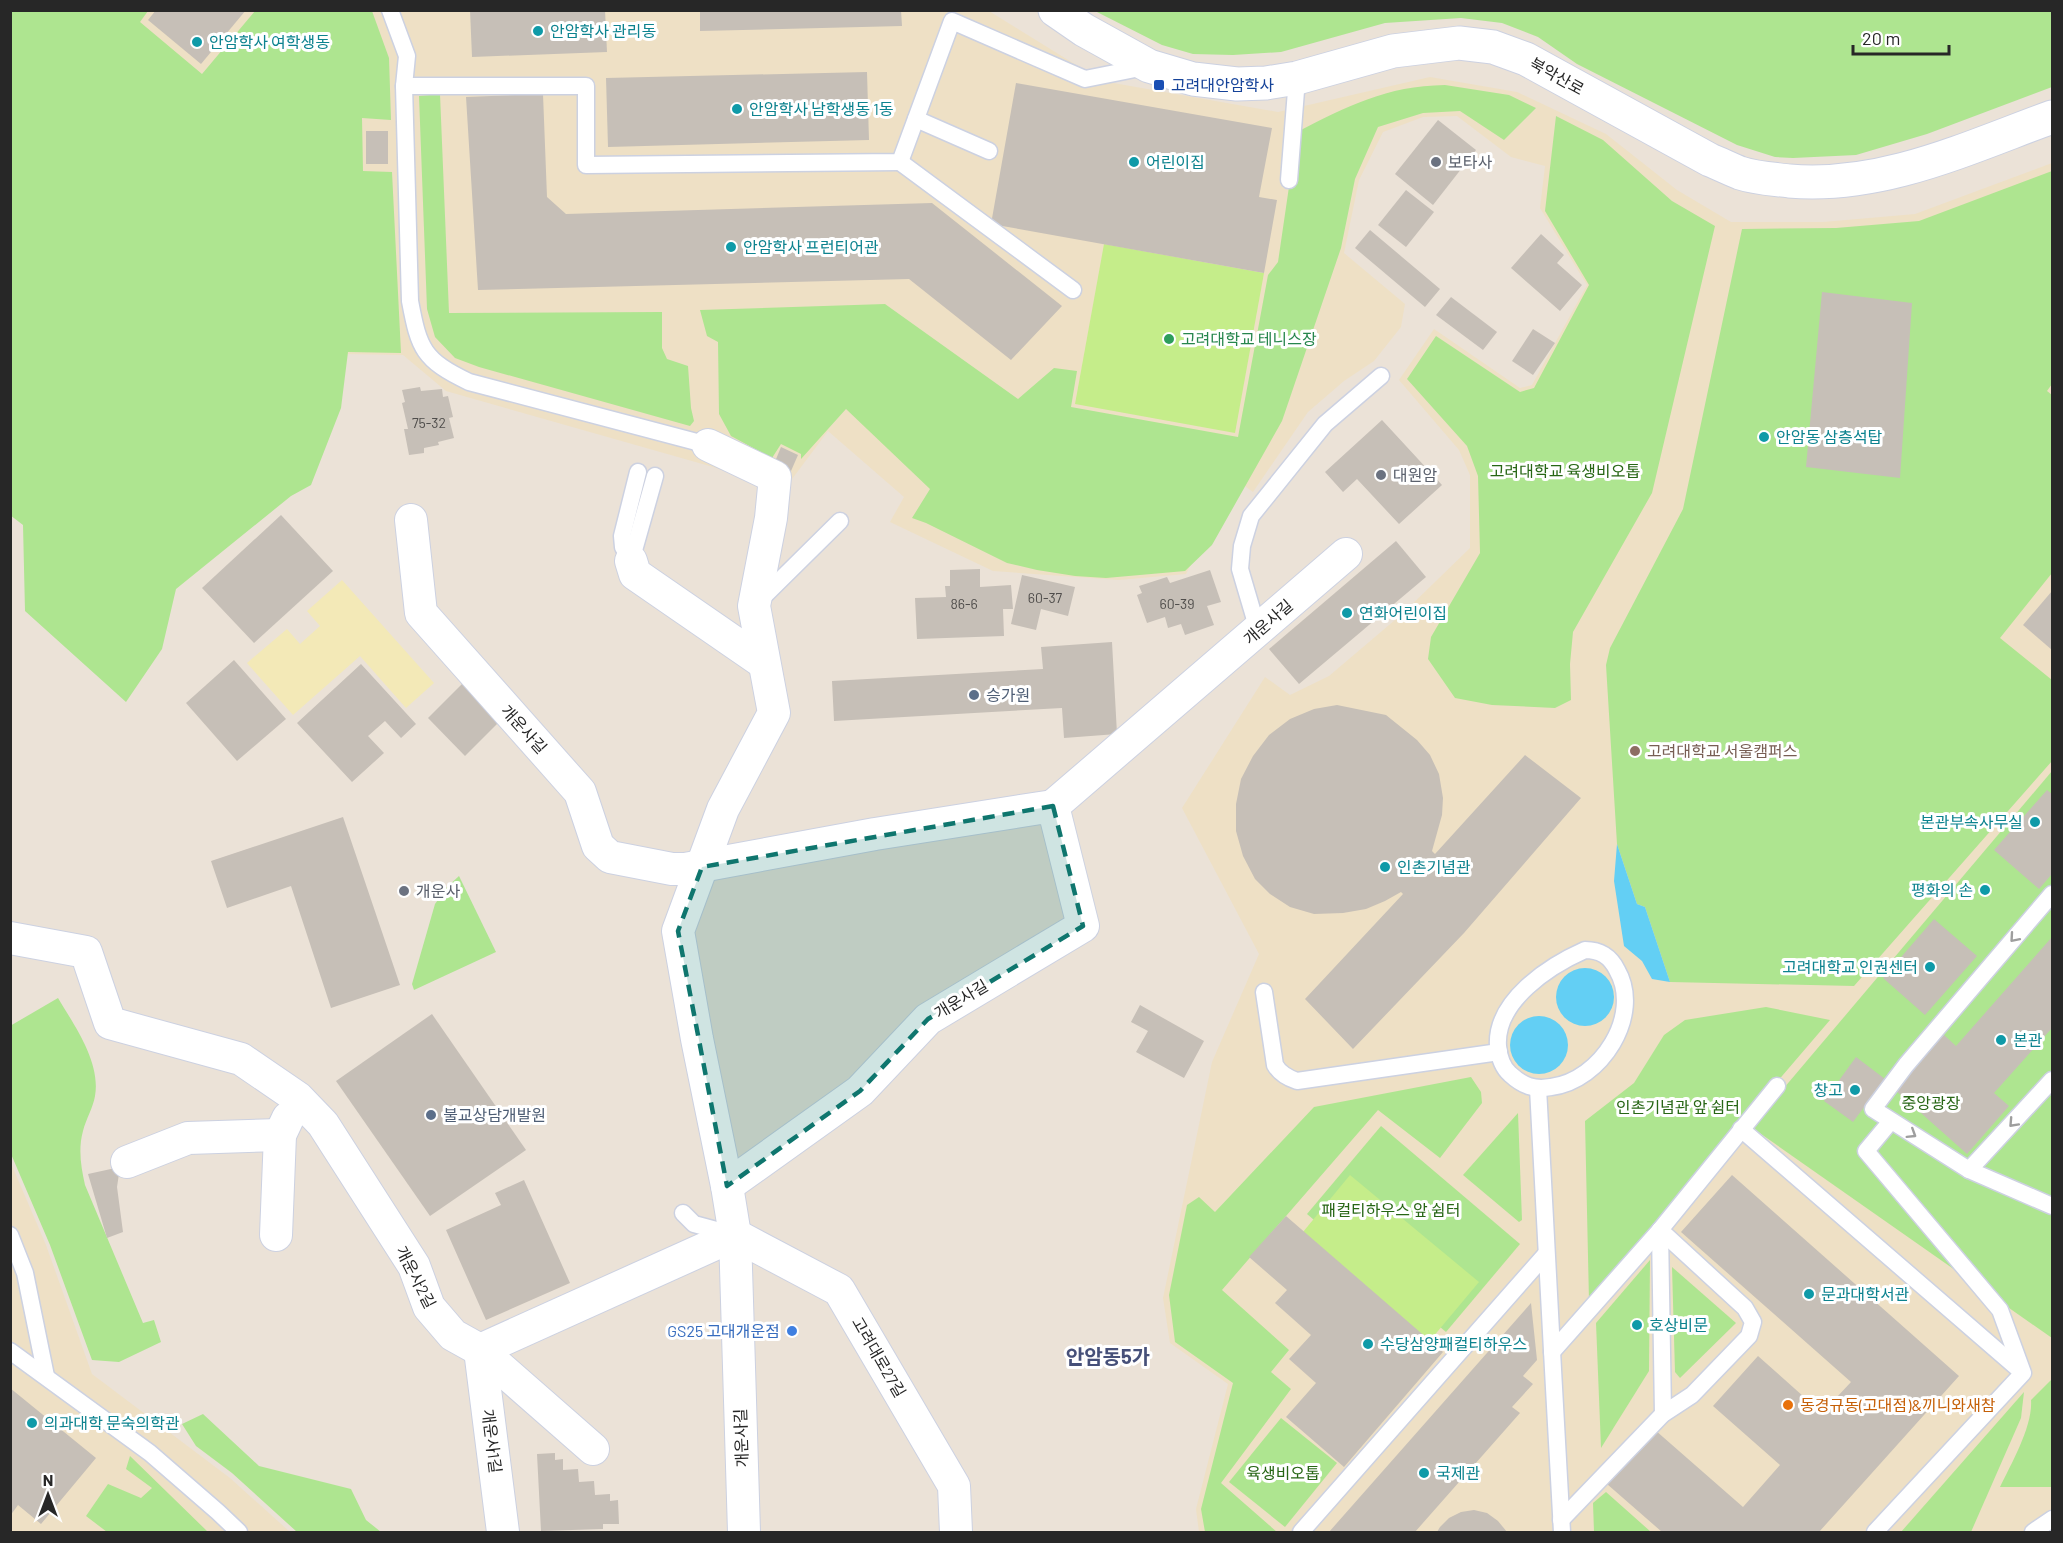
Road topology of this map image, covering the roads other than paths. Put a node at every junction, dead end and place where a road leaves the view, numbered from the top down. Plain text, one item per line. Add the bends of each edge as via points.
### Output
1 (390, 10) edge
2 (1055, 10) edge
3 (952, 16) edge
4 (1149, 66) junction
5 (1297, 78) junction
6 (404, 86) junction
7 (2052, 117) edge
8 (916, 118) junction
9 (989, 152) dead end
10 (900, 162) junction
11 (1289, 180) dead end
12 (1073, 290) dead end
13 (1381, 376) dead end
14 (708, 445) joint
15 (638, 472) dead end
16 (655, 476) dead end
17 (411, 520) dead end
18 (840, 521) dead end
19 (1346, 554) dead end
20 (631, 561) junction
21 (754, 606) junction
22 (1258, 630) junction
23 (764, 663) junction
24 (1053, 806) junction
25 (702, 867) junction
26 (2052, 894) edge
27 (10, 938) edge
28 (1264, 992) dead end
29 (1499, 1052) junction
30 (2052, 1080) edge
31 (1777, 1086) dead end
32 (1539, 1088) junction
33 (298, 1098) junction
34 (1891, 1121) junction
35 (1742, 1129) junction
36 (280, 1135) junction
37 (127, 1162) dead end
38 (1969, 1170) junction
39 (727, 1186) junction
40 (2052, 1206) edge
41 (683, 1213) dead end
42 (1660, 1230) junction
43 (10, 1235) edge
44 (276, 1235) dead end
45 (735, 1235) junction
46 (1545, 1255) junction
47 (480, 1350) junction
48 (10, 1351) edge
49 (1552, 1352) junction
50 (2024, 1373) junction
51 (46, 1376) junction
52 (1663, 1414) junction
53 (593, 1449) dead end
54 (2052, 1519) edge
55 (1561, 1526) edge
56 (238, 1533) edge
57 (503, 1533) edge
58 (744, 1533) edge
59 (956, 1533) edge
60 (1301, 1533) edge
61 (1875, 1533) edge
62 (2032, 1533) edge

1 - 6 lane via 407,56
2 - 4 street, 북악산로
3 - 4 lane via 1085,79
3 - 8 lane
4 - 5 street, 북악산로 via 1193,79 1237,84
5 - 7 street, 북악산로 via 1393,51 1459,43 1493,47 1526,59 1710,160 1742,173 1802,182 1855,180 1906,170
5 - 11 lane
6 - 10 lane via 586,86 586,165
6 - 14 lane via 410,301 417,336 425,352 446,371 469,382
8 - 9 lane
8 - 10 lane
10 - 12 lane
13 - 22 lane via 1325,424 1251,516 1240,569
14 - 21 street via 775,477
15 - 20 lane via 622,536
16 - 20 lane
17 - 25 street, 개운사길 via 421,613 580,792 598,846 610,856 672,869
18 - 21 lane
19 - 22 street, 개운사길
20 - 23 street via 635,574
21 - 23 street
22 - 24 street, 개운사길
23 - 25 street via 774,713 723,809
24 - 25 street, 개운사길
24 - 39 street, 개운사길 via 1083,926 928,1019 860,1091
25 - 39 street, 개운사길 via 678,932
26 -> 34 lane via 1905,1065 1873,1110
27 - 33 street, 개운사2길 via 86,952 110,1023 241,1059
28 - 29 lane via 1275,1065 1278,1071 1298,1081
29 - 32 lane via 1505,1069 1526,1086
29 - 32 lane via 1497,1035 1503,1018 1525,988 1585,950 1603,953 1613,962 1625,991 1622,1022 1615,1039 1580,1077
30 -> 38 lane
31 - 35 lane
32 - 46 lane
33 - 36 street
33 - 47 street, 개운사2길 via 323,1124 414,1266 429,1307 453,1335
34 -> 38 lane
34 - 50 lane via 1866,1151 2000,1310
35 - 42 lane
35 - 50 lane
36 - 37 street via 188,1138
36 - 44 street
38 - 40 lane
39 - 45 street, 개운사길
41 - 45 lane via 694,1224
42 - 49 lane
42 - 52 lane
42 - 52 lane via 1745,1308 1753,1322 1749,1336 1692,1395
43 - 51 lane via 25,1273
45 - 47 street
45 - 58 street, 개운사길
45 - 59 street, 고려대로27길 via 839,1290 954,1486
46 - 49 lane
46 - 60 lane
47 - 53 street, 개운사2길
47 - 57 street, 개운사1길
48 - 51 lane
49 - 55 lane
50 - 61 lane
51 - 56 lane via 150,1453
52 - 55 lane
54 - 62 lane

